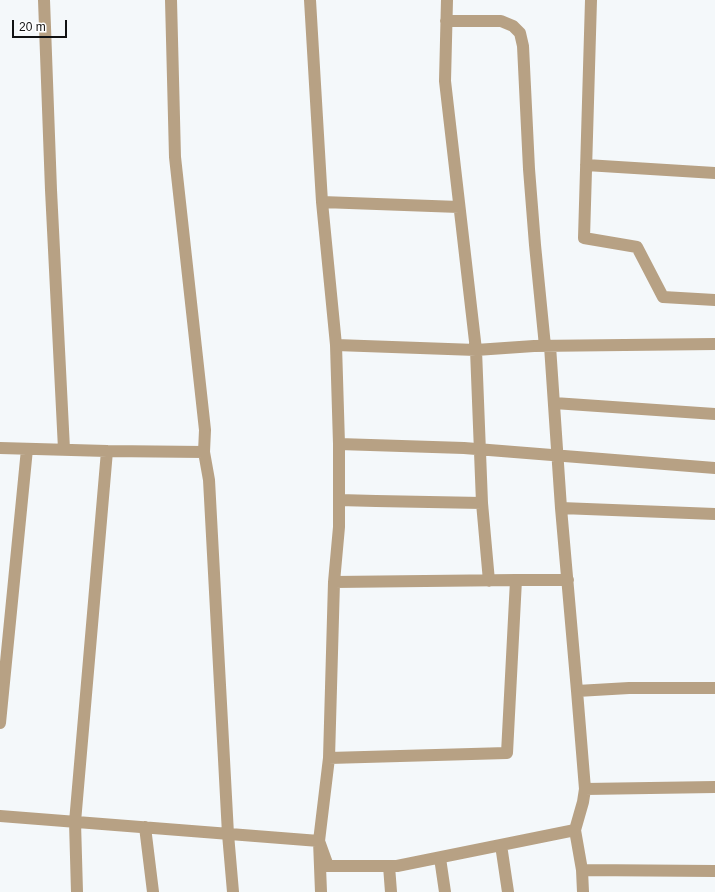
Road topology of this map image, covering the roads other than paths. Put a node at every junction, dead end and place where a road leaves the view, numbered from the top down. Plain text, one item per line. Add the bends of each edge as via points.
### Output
1 (44, 0) edge
2 (172, 0) edge
3 (310, 0) edge
4 (447, 0) edge
5 (591, 0) edge
6 (446, 21) junction
7 (586, 165) junction
8 (715, 173) edge
9 (322, 202) junction
10 (459, 208) junction
11 (715, 300) edge
12 (715, 344) edge
13 (336, 345) junction
14 (547, 346) junction
15 (476, 350) junction
16 (554, 403) junction
17 (715, 414) edge
18 (340, 444) junction
19 (0, 448) edge
20 (27, 449) junction
21 (480, 449) junction
22 (64, 450) junction
23 (106, 451) junction
24 (204, 452) junction
25 (558, 455) junction
26 (715, 468) edge
27 (339, 500) junction
28 (482, 502) junction
29 (561, 508) junction
30 (715, 514) edge
31 (516, 580) junction
32 (568, 580) junction
33 (489, 581) junction
34 (334, 582) junction
35 (715, 688) edge
36 (577, 691) junction
37 (0, 723) edge
38 (329, 758) junction
39 (715, 787) edge
40 (585, 789) junction
41 (0, 816) edge
42 (75, 822) junction
43 (145, 827) junction
44 (575, 830) junction
45 (228, 834) junction
46 (319, 841) junction
47 (501, 845) junction
48 (440, 858) junction
49 (389, 866) junction
50 (582, 870) junction
51 (715, 871) edge
52 (77, 892) edge
53 (153, 892) edge
54 (233, 892) edge
55 (321, 892) edge
56 (391, 892) edge
57 (445, 892) edge
58 (508, 892) edge
59 (583, 892) edge

1 - 22 street
2 - 24 street via 174,157 205,430
3 - 9 street
4 - 6 street
5 - 7 street
6 - 10 street via 445,81
6 - 14 street via 501,21 514,26 520,33 523,46 535,245
7 - 8 street
7 - 11 street via 584,238 637,247 663,297
9 - 10 street
9 - 13 street
10 - 15 street
12 - 14 street
13 - 15 street
13 - 18 street
14 - 15 street
14 - 16 street
15 - 21 street
16 - 17 street
16 - 25 street
18 - 21 street
18 - 27 street
19 - 20 street
20 - 22 street
20 - 37 street
21 - 25 street
21 - 28 street
22 - 23 street
23 - 24 street
23 - 42 street
24 - 45 street via 209,480
25 - 26 street
25 - 29 street
27 - 28 street
27 - 34 street
28 - 33 street
29 - 30 street
29 - 32 street
31 - 32 street
31 - 33 street
31 - 38 street via 507,753
32 - 36 street
33 - 34 street
34 - 38 street
35 - 36 street
36 - 40 street
38 - 46 street
39 - 40 street
40 - 44 street
41 - 42 street
42 - 43 street
42 - 52 street
43 - 45 street
43 - 53 street
44 - 47 street
44 - 50 street
45 - 46 street
45 - 54 street
46 - 49 street via 328,866
46 - 55 street
47 - 48 street
47 - 58 street
48 - 49 street
48 - 57 street
49 - 56 street
50 - 51 street
50 - 59 street

